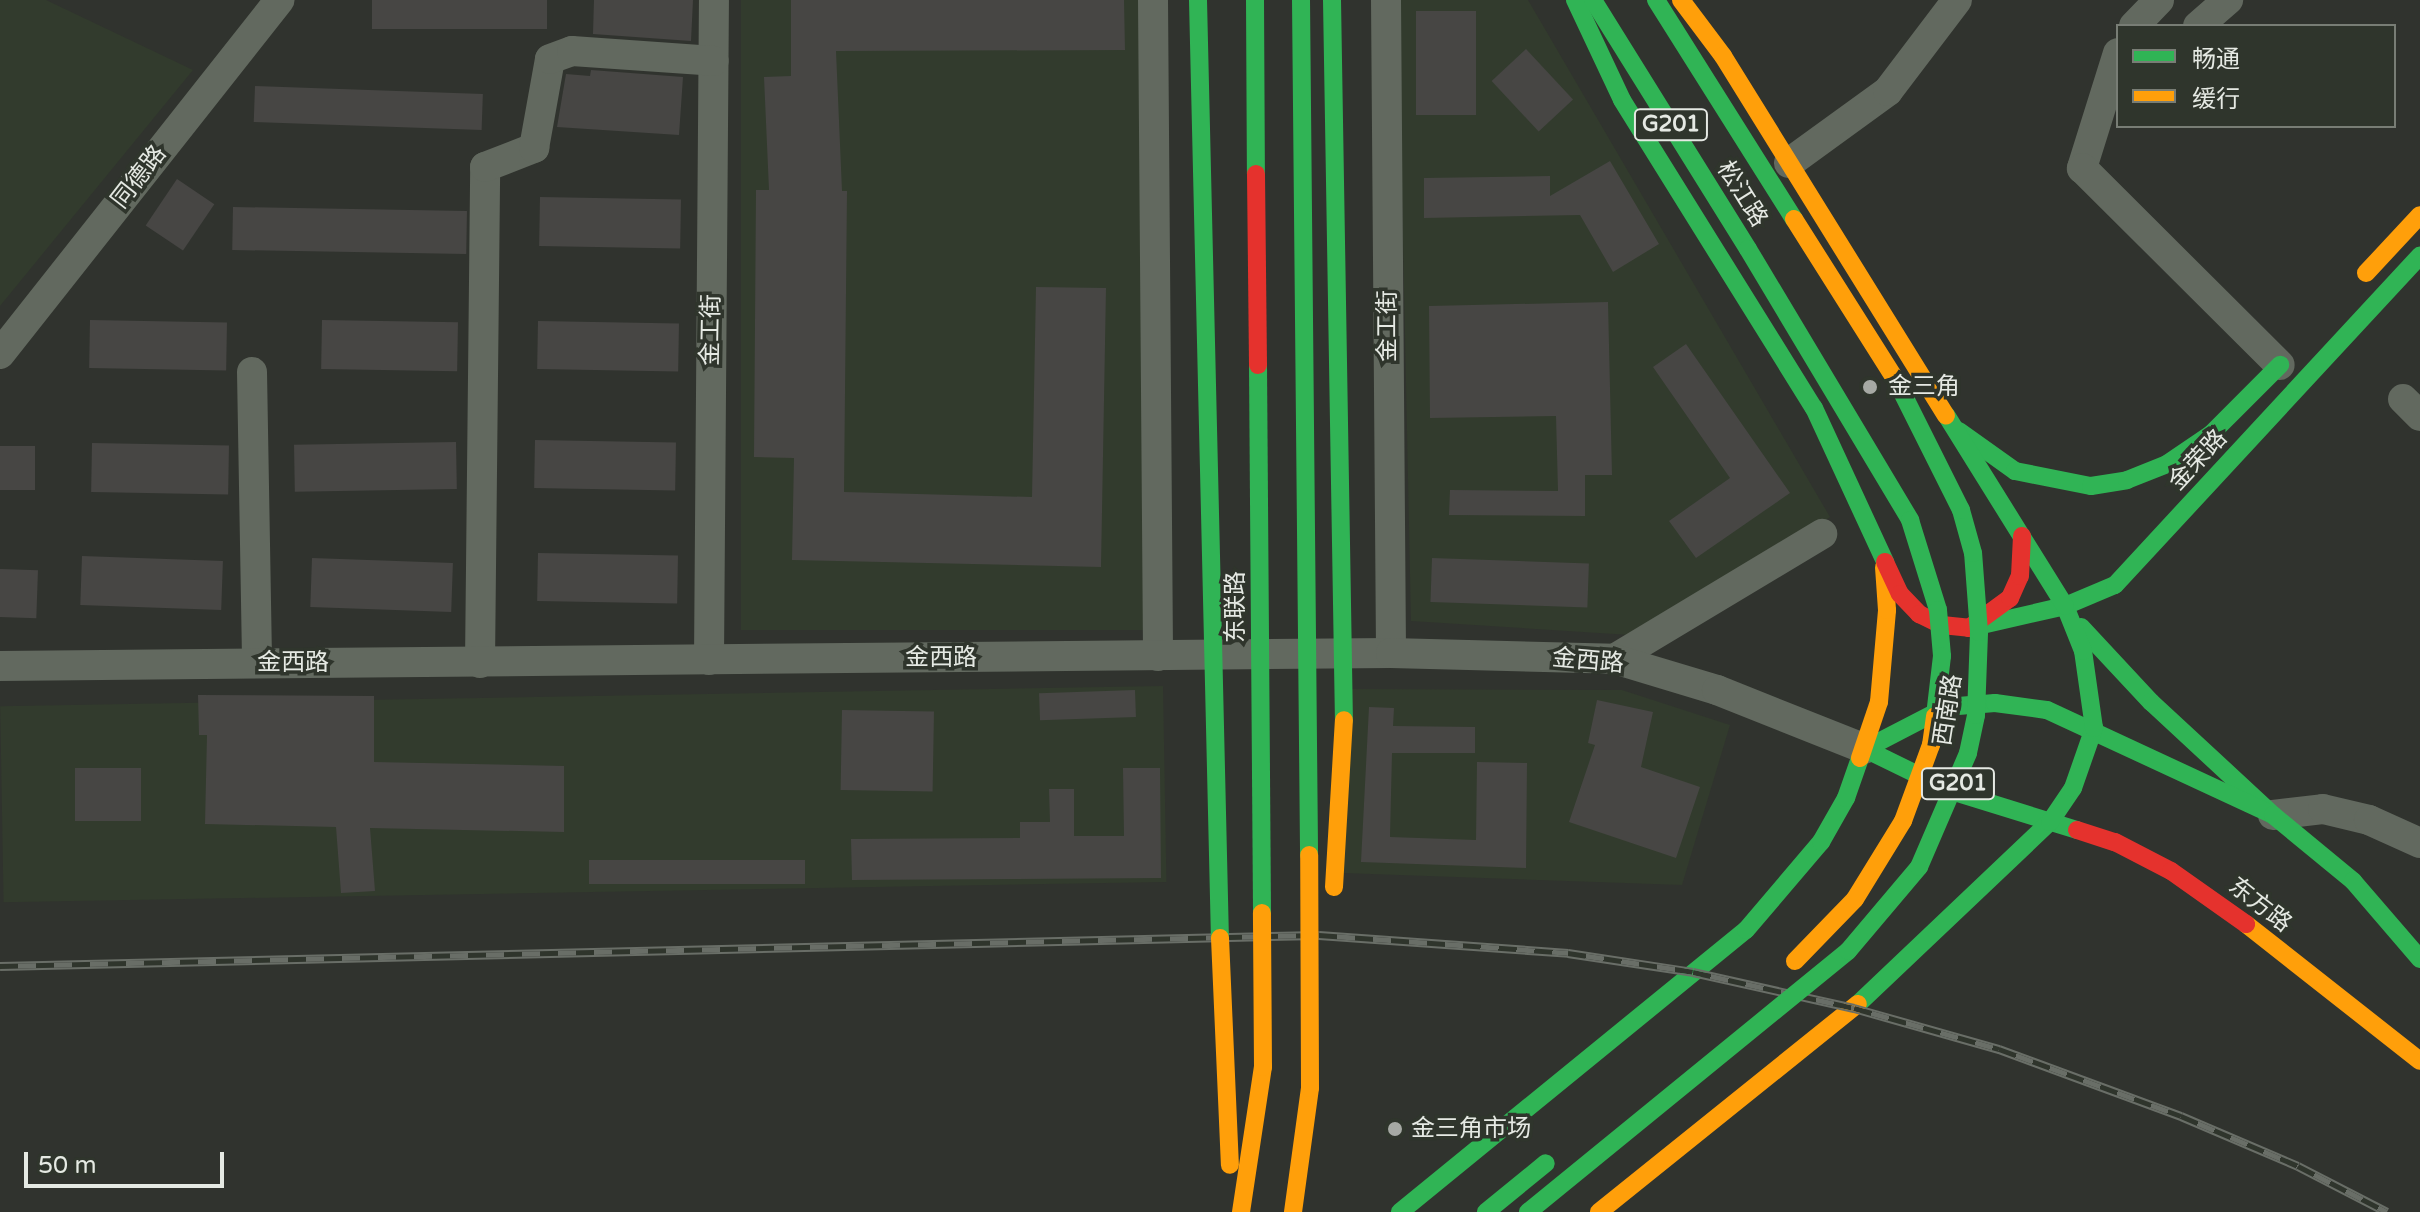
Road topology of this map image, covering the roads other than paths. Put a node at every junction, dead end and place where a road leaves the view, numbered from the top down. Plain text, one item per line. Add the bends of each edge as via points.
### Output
1 (280, 0) edge
2 (714, 0) edge
3 (1153, 0) edge
4 (1198, 0) edge
5 (1255, 0) edge
6 (1301, 0) edge
7 (1332, 0) edge
8 (1386, 0) edge
9 (1575, 0) edge
10 (1593, 0) edge
11 (1656, 0) edge
12 (1681, 0) edge
13 (1957, 0) edge
14 (2159, 0) edge
15 (2228, 0) edge
16 (2136, 24) edge
17 (2200, 24) edge
18 (2116, 59) edge
19 (714, 61) junction
20 (2116, 121) edge
21 (1789, 163) junction
22 (2082, 168) junction
23 (2420, 215) edge
24 (1794, 219) joint
25 (1748, 249) joint
26 (2420, 256) edge
27 (2351, 289) dead end
28 (0, 354) edge
29 (2285, 359) joint
30 (252, 372) dead end
31 (1954, 427) junction
32 (1822, 534) dead end
33 (2022, 536) junction
34 (1884, 567) junction
35 (2115, 585) junction
36 (2065, 606) junction
37 (1969, 628) junction
38 (1391, 653) junction
39 (2103, 655) junction
40 (1158, 656) junction
41 (1614, 659) junction
42 (709, 660) junction
43 (257, 663) junction
44 (480, 663) junction
45 (0, 666) edge
46 (2094, 728) junction
47 (1865, 749) junction
48 (2273, 815) junction
49 (2050, 822) junction
50 (2420, 843) edge
51 (2420, 959) edge
52 (1780, 974) dead end
53 (2420, 1061) edge
54 (1310, 1088) junction
55 (1559, 1152) dead end
56 (1226, 1212) edge
57 (1241, 1212) edge
58 (1293, 1212) edge
59 (1400, 1212) edge
60 (1486, 1212) edge
61 (1528, 1212) edge
62 (1599, 1212) edge

1 - 28 street, 同德路
2 - 19 street, 金工街
3 - 40 street
4 - 56 main road, bridge via 1213,778 1229,1100
5 - 57 main road, 东联路, bridge via 1263,1067
6 - 54 main road, bridge
7 - 54 main road, bridge via 1344,735
8 - 38 street, 金工街
9 - 34 main road via 1622,100 1814,408 1867,514
10 - 25 main road, 松江路 / G201
11 - 24 main road, 松江路
12 - 21 main road
13 - 21 street via 1888,91
14 - 16 street
15 - 17 street
18 - 22 street
19 - 42 street, 金工街
19 - 44 street via 572,51 550,59 534,148 485,167
20 - 22 street
21 - 31 main road
22 - 29 street
23 - 27 main road
24 - 61 main road, 西南路 / G201, bridge via 1908,400 1961,510 1973,553 1979,632 1976,715 1968,753 1919,867 1848,951
25 - 52 main road, 西南路 / G201, bridge via 1910,520 1938,610 1942,656 1931,745 1903,821 1855,899
26 - 35 main road, 金荣路
29 - 31 main road, 金荣路 via 2211,434 2167,464 2127,480 2091,486 2015,471
30 - 43 street
31 - 33 main road
32 - 41 street
33 - 36 main road
33 - 37 main road via 2022,567 2010,598
34 - 37 main road via 1919,614 1942,625
34 - 47 main road via 1886,653
35 - 36 main road, 金荣路
35 - 39 main road
36 - 37 main road, 金荣路
36 - 39 main road
36 - 46 main road via 2083,651
38 - 40 street, 金西路
38 - 41 street, 金西路
39 - 46 main road
39 - 48 main road
40 - 42 street, 金西路
41 - 47 street, 金西路 via 1705,686
42 - 44 street, 金西路
43 - 44 street, 金西路
43 - 45 street, 金西路
46 - 47 main road via 2021,707 1946,707
46 - 48 main road
46 - 49 main road via 2088,756
47 - 49 main road, 东方路 via 1951,791
47 - 59 main road via 1821,842 1746,930
48 - 50 street via 2323,809 2369,820
48 - 51 main road via 2353,881
49 - 53 main road, 东方路 via 2115,842 2223,905
49 - 62 main road via 1854,1008
54 - 58 main road, bridge
55 - 60 main road, bridge

